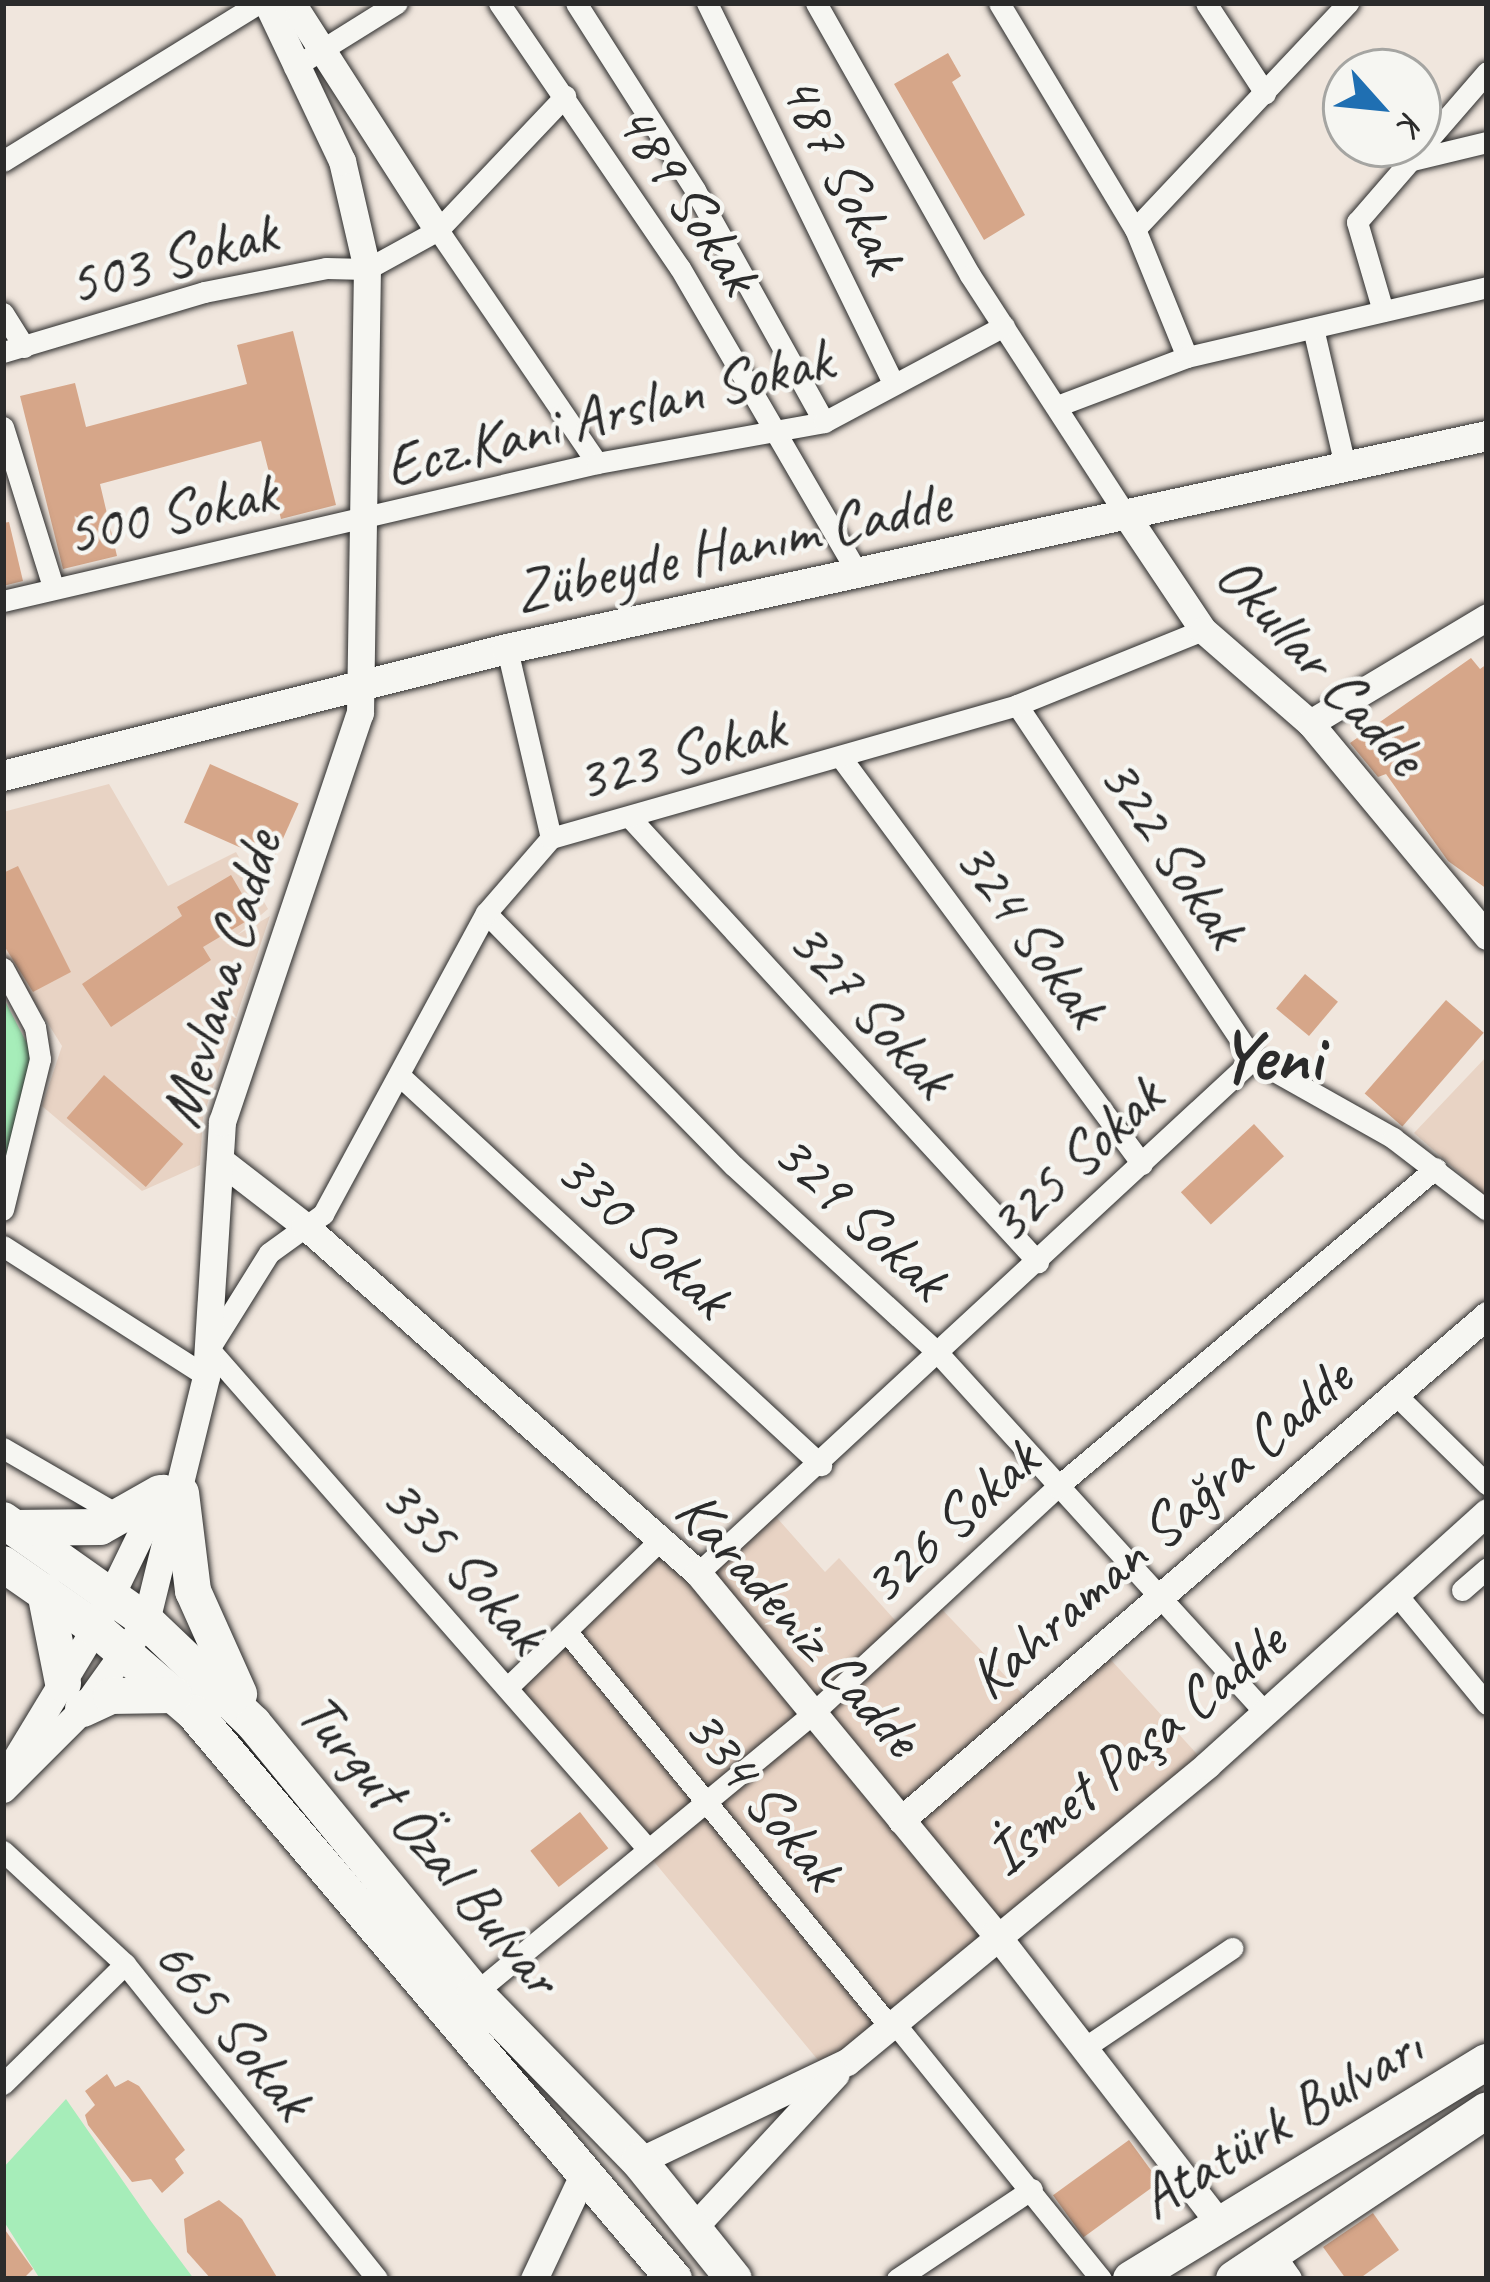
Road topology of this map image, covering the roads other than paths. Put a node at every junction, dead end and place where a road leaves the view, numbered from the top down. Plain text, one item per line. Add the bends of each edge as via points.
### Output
1 (263, 3) edge
2 (292, 3) edge
3 (397, 3) edge
4 (500, 3) edge
5 (576, 3) edge
6 (707, 3) edge
7 (816, 3) edge
8 (999, 3) edge
9 (1206, 3) edge
10 (1348, 3) edge
11 (305, 58) junction
12 (1487, 72) edge
13 (1265, 93) junction
14 (565, 96) junction
15 (1442, 124) edge
16 (1487, 142) edge
17 (1442, 153) edge
18 (3, 160) edge
19 (1404, 168) edge
20 (438, 230) junction
21 (1135, 230) junction
22 (368, 269) junction
23 (1487, 287) edge
24 (1383, 311) junction
25 (3, 313) edge
26 (1004, 326) junction
27 (1313, 328) junction
28 (14, 350) edge
29 (1187, 357) junction
30 (895, 384) junction
31 (1058, 406) junction
32 (824, 422) junction
33 (3, 427) edge
34 (777, 433) junction
35 (1487, 436) edge
36 (597, 463) junction
37 (1346, 466) junction
38 (1128, 518) junction
39 (360, 522) junction
40 (859, 575) junction
41 (53, 586) junction
42 (3, 601) edge
43 (1487, 617) edge
44 (1203, 630) junction
45 (507, 650) junction
46 (363, 687) junction
47 (1017, 705) junction
48 (1310, 723) junction
49 (842, 759) junction
50 (3, 776) edge
51 (633, 820) junction
52 (551, 838) junction
53 (486, 914) junction
54 (1487, 936) edge
55 (3, 968) edge
56 (1253, 1059) junction
57 (399, 1076) junction
58 (221, 1161) junction
59 (1142, 1164) junction
60 (1436, 1168) junction
61 (3, 1210) edge
62 (1487, 1210) edge
63 (305, 1226) junction
64 (3, 1246) edge
65 (1037, 1262) junction
66 (1487, 1315) edge
67 (937, 1352) junction
68 (208, 1362) junction
69 (1397, 1396) junction
70 (3, 1448) edge
71 (821, 1466) junction
72 (1487, 1484) edge
73 (1058, 1487) junction
74 (170, 1493) junction
75 (1487, 1512) edge
76 (124, 1518) junction
77 (9, 1524) edge
78 (660, 1540) junction
79 (3, 1564) edge
80 (1487, 1568) edge
81 (698, 1574) junction
82 (1462, 1591) dead end
83 (45, 1592) junction
84 (111, 1595) junction
85 (1397, 1595) junction
86 (1158, 1600) junction
87 (146, 1622) junction
88 (95, 1628) junction
89 (567, 1632) junction
90 (127, 1653) junction
91 (509, 1686) junction
92 (174, 1695) junction
93 (73, 1696) junction
94 (1487, 1704) edge
95 (813, 1713) junction
96 (1266, 1714) junction
97 (254, 1724) junction
98 (6, 1771) edge
99 (704, 1802) junction
100 (901, 1820) junction
101 (647, 1848) junction
102 (3, 1851) edge
103 (995, 1933) junction
104 (1232, 1948) dead end
105 (125, 1964) junction
106 (475, 1993) junction
107 (889, 2022) junction
108 (1084, 2048) junction
109 (848, 2062) junction
110 (1487, 2062) edge
111 (3, 2084) edge
112 (1487, 2110) edge
113 (639, 2161) junction
114 (583, 2175) junction
115 (1031, 2189) junction
116 (695, 2226) junction
117 (1222, 2228) junction
118 (1280, 2268) edge
119 (658, 2274) edge
120 (376, 2279) edge
121 (534, 2279) edge
122 (734, 2279) edge
123 (896, 2279) edge
124 (1100, 2279) edge
125 (1131, 2279) edge
126 (1234, 2279) edge

1 - 11 street
1 - 18 street
2 - 11 street
3 - 11 street
4 - 14 street, 489 Sokak
5 - 32 street via 695,190
6 - 30 street, 487 Sokak
7 - 26 street
8 - 21 street
9 - 13 street
10 - 13 street
11 - 20 street
11 - 22 street, Mevlana Cadde
12 - 15 street
13 - 21 street
14 - 20 street
14 - 34 street, 489 Sokak
16 - 17 street
19 - 24 street via 1357,223
20 - 22 street
20 - 36 street
21 - 29 street
22 - 28 street, 503 Sokak via 326,268 204,292
22 - 39 street, Mevlana Cadde
23 - 24 street
24 - 27 street
25 - 28 street
26 - 30 street, Ecz.Kani Arslan Sokak
26 - 31 street
27 - 29 street
27 - 37 street
29 - 31 street
30 - 32 street, Ecz.Kani Arslan Sokak
31 - 38 street
32 - 34 street, Ecz.Kani Arslan Sokak
33 - 41 street
34 - 36 street, Ecz.Kani Arslan Sokak
34 - 40 street, 489 Sokak
35 - 37 main road, Zübeyde Hanım Cadde
36 - 39 street, Ecz.Kani Arslan Sokak
37 - 38 main road, Zübeyde Hanım Cadde
38 - 40 main road, Zübeyde Hanım Cadde
38 - 44 street, Okullar Cadde
39 - 41 street, 500 Sokak
39 - 46 street, Mevlana Cadde
40 - 45 main road, Zübeyde Hanım Cadde
41 - 42 street, 500 Sokak
43 - 48 street
44 - 47 street, 323 Sokak
44 - 48 street, Okullar Cadde
45 - 46 main road, Zübeyde Hanım Cadde
45 - 52 street
46 - 50 main road, Zübeyde Hanım Cadde
46 - 58 street, Mevlana Cadde via 222,1122
47 - 49 street, 323 Sokak
47 - 56 street, 322 Sokak
48 - 54 street, Okullar Cadde
49 - 51 street, 323 Sokak
49 - 59 street, 324 Sokak
51 - 52 street, 323 Sokak
51 - 65 street, 327 Sokak
52 - 53 street, 323 Sokak
53 - 57 street, 323 Sokak
53 - 67 street, 329 Sokak via 734,1166
55 - 61 street via 40,1046
56 - 59 street, 325 Sokak
56 - 60 street, 322 Sokak
57 - 63 street, 323 Sokak via 322,1214
57 - 71 street, 330 Sokak
58 - 63 street, Karadeniz Cadde
58 - 68 street, Mevlana Cadde
59 - 65 street, 325 Sokak
60 - 62 street, 322 Sokak
60 - 73 street, 326 Sokak
63 - 68 street, 323 Sokak via 268,1253
63 - 78 street, Karadeniz Cadde
64 - 68 street, 335 Sokak
65 - 67 street, 325 Sokak
66 - 69 street, Kahraman Sağra Cadde
67 - 71 street, 325 Sokak
67 - 73 street, 329 Sokak
68 - 74 street, Mevlana Cadde
68 - 91 street, 335 Sokak
69 - 72 street
69 - 86 street, Kahraman Sağra Cadde
70 - 76 street
71 - 81 street, 325 Sokak
73 - 86 street, 329 Sokak
73 - 95 street, 326 Sokak
74 - 76 highway
74 - 84 street, Mevlana Cadde
74 - 87 street, Mevlana Cadde
74 - 97 highway via 198,1608
75 - 85 street, İsmet Paşa Cadde
76 - 77 highway via 100,1527
77 - 84 highway, Turgut Özal Bulvar
78 - 81 street, Karadeniz Cadde
78 - 89 street
79 - 83 highway, Turgut Özal Bulvar
80 - 82 street
81 - 95 street, Karadeniz Cadde
83 - 88 highway, Turgut Özal Bulvar
83 - 93 highway
84 - 87 highway, Turgut Özal Bulvar
84 - 88 street, Mevlana Cadde
85 - 94 street
85 - 96 street, İsmet Paşa Cadde
86 - 96 street, 329 Sokak
86 - 100 street, Kahraman Sağra Cadde
87 - 90 street, Mevlana Cadde
87 - 97 highway, Turgut Özal Bulvar
88 - 90 highway, Turgut Özal Bulvar
88 - 93 street, Mevlana Cadde
89 - 91 street
89 - 99 street, 334 Sokak
90 - 92 highway, Turgut Özal Bulvar
90 - 93 street, Mevlana Cadde
91 - 101 street, 335 Sokak
92 - 93 highway
92 - 114 highway, Turgut Özal Bulvar via 284,1812
93 - 98 street
95 - 99 street, 326 Sokak
95 - 100 street, Karadeniz Cadde
96 - 103 street, İsmet Paşa Cadde
97 - 106 highway, Turgut Özal Bulvar
99 - 101 street, 326 Sokak
99 - 107 street, 334 Sokak
100 - 103 street, Karadeniz Cadde
101 - 106 street, 326 Sokak
102 - 105 street, 665 Sokak
103 - 107 street, İsmet Paşa Cadde
103 - 108 street, Karadeniz Cadde
104 - 108 street
105 - 111 street
105 - 120 street, 665 Sokak
106 - 113 highway, Turgut Özal Bulvar
107 - 109 street, İsmet Paşa Cadde
107 - 115 street, 334 Sokak
108 - 117 street, Karadeniz Cadde
109 - 113 street, İsmet Paşa Cadde
109 - 116 street, İsmet Paşa Cadde
110 - 117 highway, Atatürk Bulvarı
112 - 118 highway, Atatürk Bulvarı
113 - 116 highway, Turgut Özal Bulvar
114 - 119 highway, Turgut Özal Bulvar
114 - 121 street
115 - 123 street
115 - 124 street, 334 Sokak
116 - 122 highway, Turgut Özal Bulvar
117 - 125 highway, Atatürk Bulvarı
118 - 126 highway, Atatürk Bulvarı

